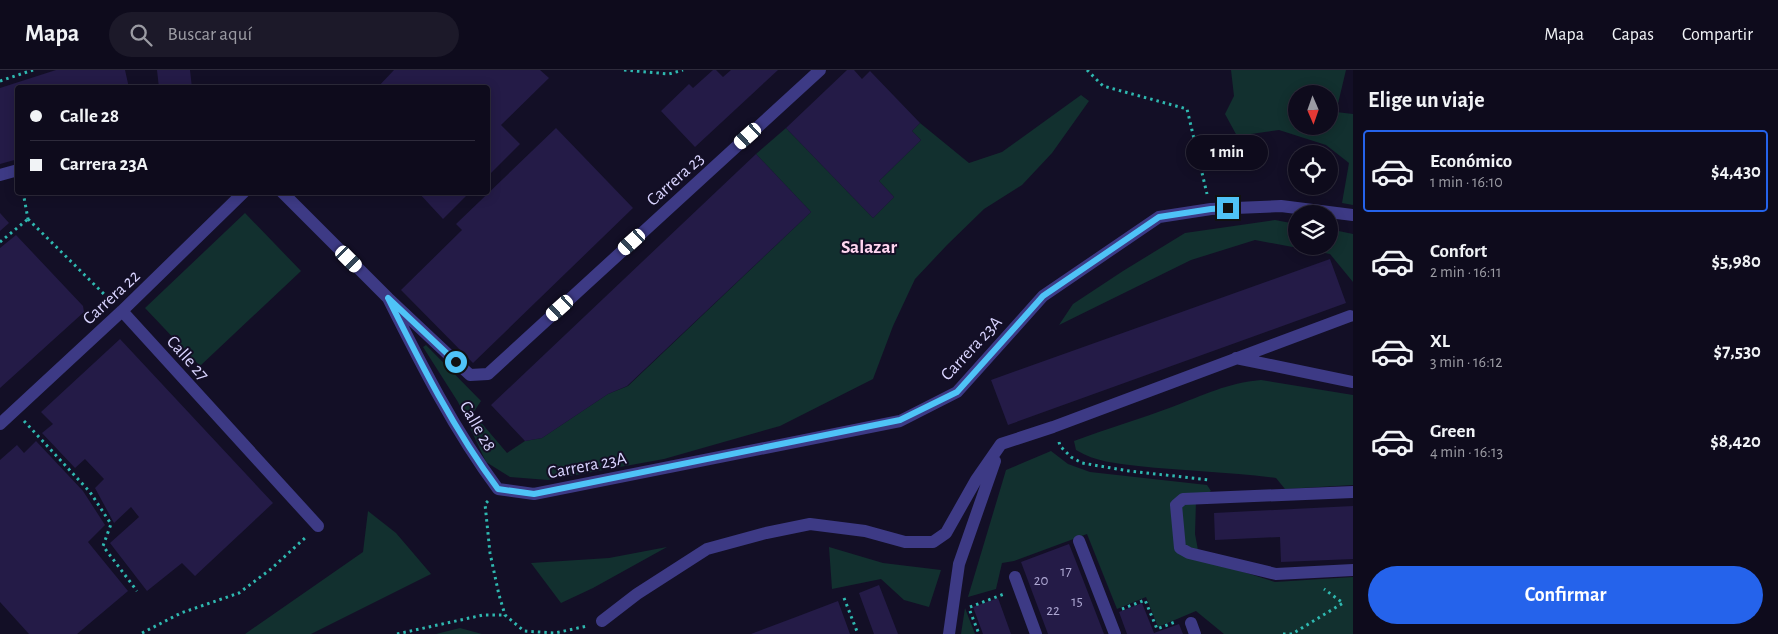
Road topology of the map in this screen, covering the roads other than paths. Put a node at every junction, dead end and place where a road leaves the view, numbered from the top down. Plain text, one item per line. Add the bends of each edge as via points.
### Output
1 (820, 70) edge
2 (15, 171) edge
3 (0, 175) edge
4 (241, 195) edge
5 (285, 195) edge
6 (1353, 215) edge
7 (388, 298) junction
8 (122, 311) junction
9 (1350, 316) dead end
10 (1236, 358) junction
11 (488, 374) joint
12 (1353, 382) edge
13 (0, 424) edge
14 (1001, 444) junction
15 (498, 489) joint
16 (1353, 492) edge
17 (318, 526) road end
18 (1079, 542) dead end
19 (1353, 570) edge
20 (1017, 582) road end
21 (602, 621) road end
22 (950, 631) edge
23 (936, 634) edge
24 (1036, 634) edge
25 (1115, 634) edge

1 - 11 street, Carrera 23
2 - 3 street
4 - 8 street, Carrera 22
5 - 7 street, Calle 28
6 - 15 street, Carrera 23A via 1281,206 1211,209 1159,217 1043,296 957,392 900,420 534,494
7 - 11 street, Calle 28 via 470,375
7 - 15 street, Calle 28 via 474,457
8 - 13 street, Carrera 22
8 - 17 street, Calle 27
9 - 10 street
10 - 12 street
10 - 14 street
14 - 21 street via 946,533 933,542 905,542 865,531 810,524 766,533 708,549 637,594
14 - 22 street via 959,564
16 - 19 street via 1183,498 1176,506 1180,548 1189,553 1276,574
18 - 25 street
20 - 24 street
22 - 23 street

